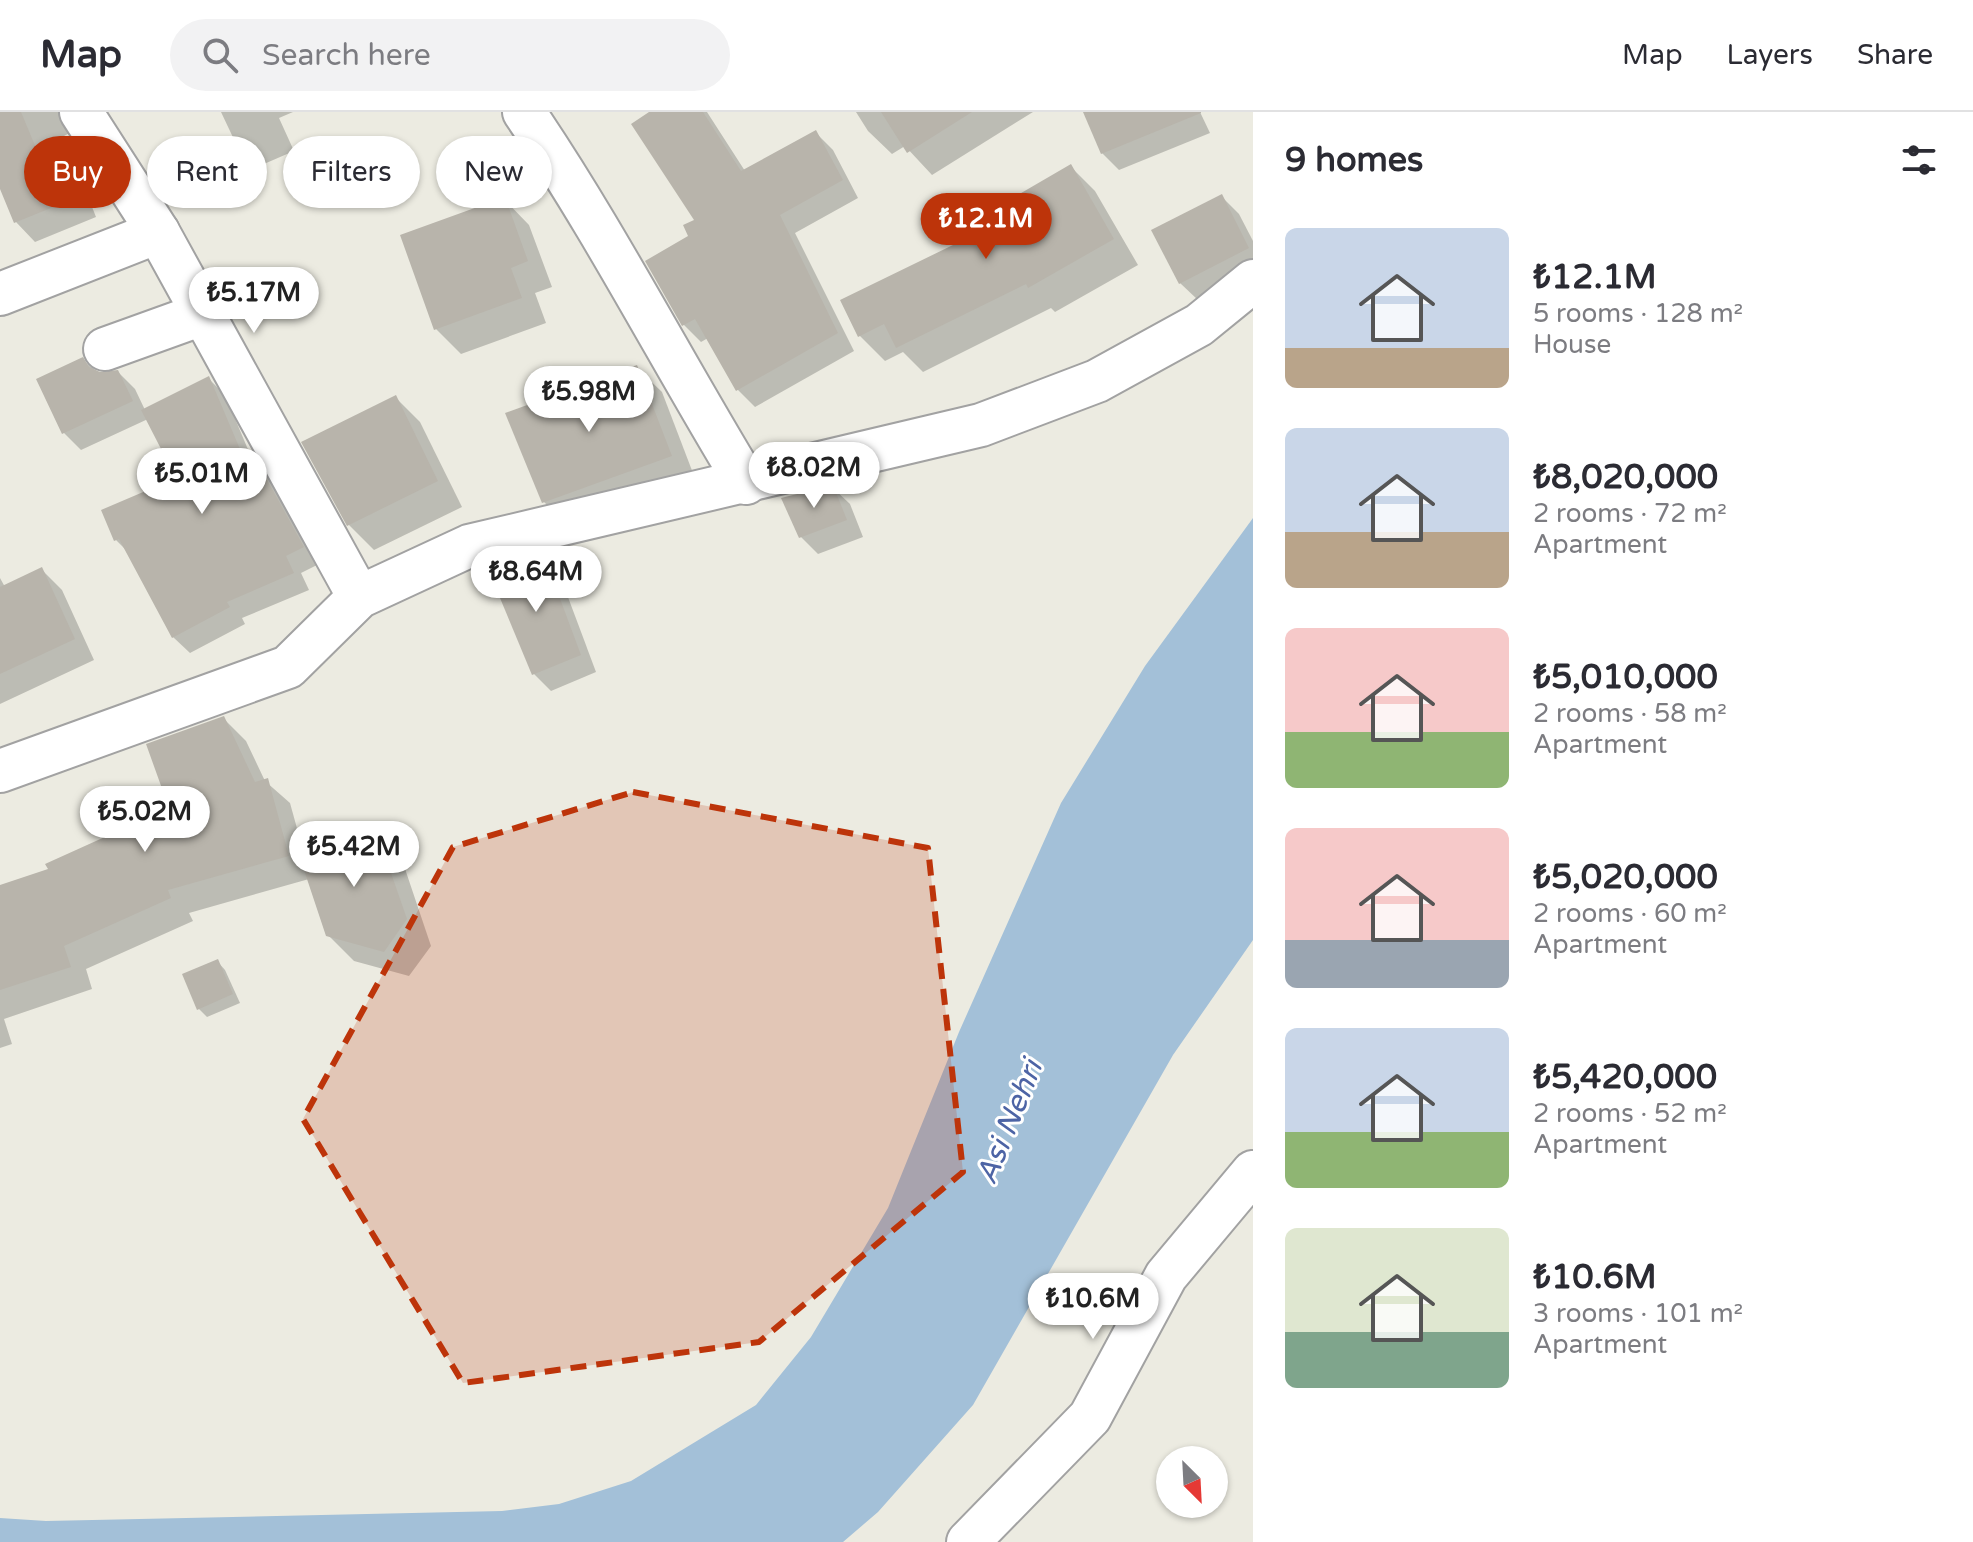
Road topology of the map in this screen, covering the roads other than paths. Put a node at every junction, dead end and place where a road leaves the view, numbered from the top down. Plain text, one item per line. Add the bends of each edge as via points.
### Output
1 (81, 112) edge
2 (524, 112) edge
3 (158, 232) junction
4 (1253, 281) edge
5 (0, 294) edge
6 (205, 313) junction
7 (105, 349) dead end
8 (746, 483) junction
9 (359, 597) junction
10 (0, 771) edge
11 (1253, 1172) edge
12 (968, 1542) edge

1 - 3 street
2 - 8 street via 565,172
3 - 5 street
3 - 6 street
4 - 8 street via 1199,325 1097,381 981,425
6 - 7 street
6 - 9 street
8 - 9 street via 469,546
9 - 10 street via 288,667
11 - 12 street via 1166,1276 1090,1417

